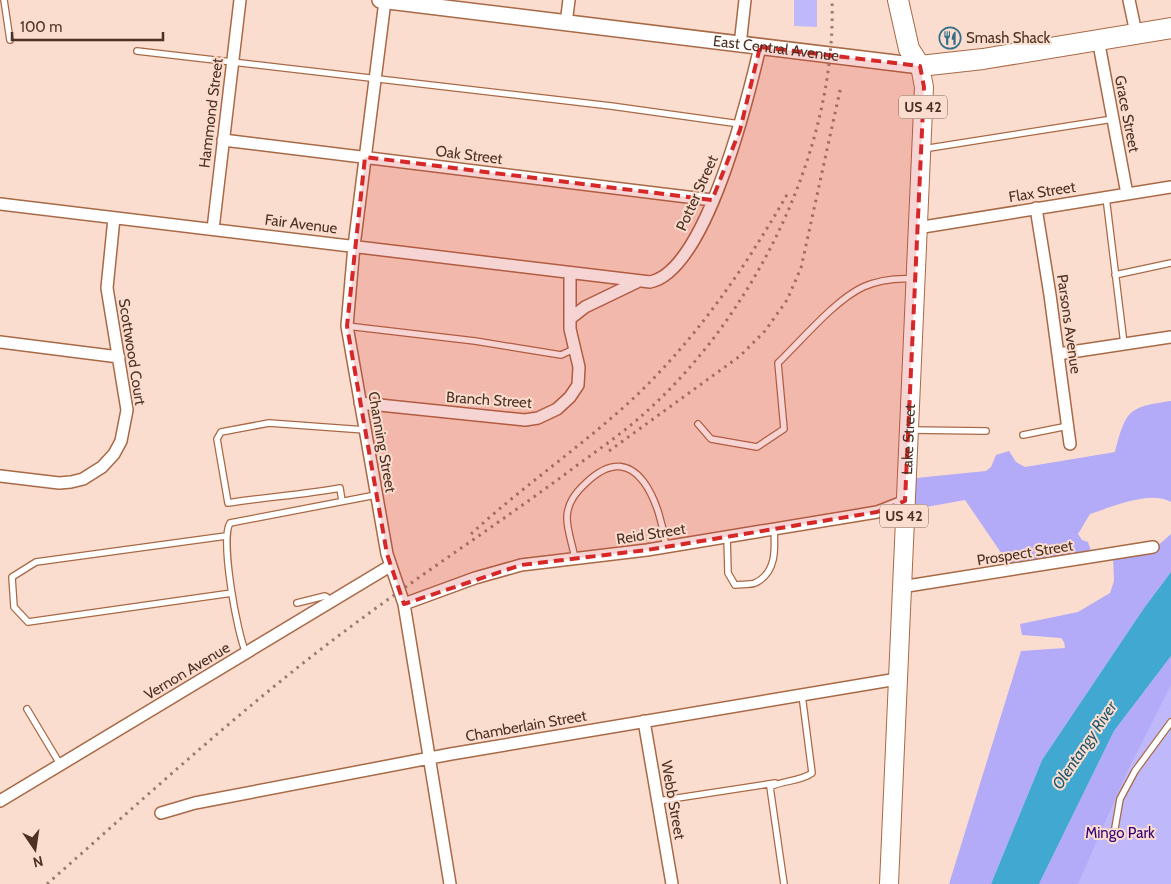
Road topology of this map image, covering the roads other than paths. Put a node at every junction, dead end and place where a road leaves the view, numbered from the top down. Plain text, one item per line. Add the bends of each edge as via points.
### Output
1 (4, 0) edge
2 (240, 0) edge
3 (380, 0) edge
4 (385, 0) edge
5 (569, 0) edge
6 (745, 0) edge
7 (898, 0) edge
8 (1129, 0) edge
9 (566, 23) junction
10 (1171, 28) edge
11 (1136, 33) junction
12 (1098, 39) junction
13 (10, 40) dead end
14 (740, 44) junction
15 (760, 47) junction
16 (137, 50) dead end
17 (233, 62) junction
18 (920, 66) junction
19 (375, 78) junction
20 (1113, 120) junction
21 (742, 124) junction
22 (223, 140) junction
23 (921, 149) junction
24 (365, 157) junction
25 (1171, 187) edge
26 (1127, 194) junction
27 (1106, 197) junction
28 (712, 200) junction
29 (0, 204) edge
30 (1036, 208) junction
31 (114, 218) junction
32 (917, 228) junction
33 (213, 229) junction
34 (354, 246) junction
35 (1171, 263) edge
36 (570, 273) junction
37 (1115, 275) junction
38 (598, 277) joint
39 (915, 279) junction
40 (639, 281) junction
41 (571, 318) junction
42 (347, 326) junction
43 (1171, 337) edge
44 (0, 342) edge
45 (1124, 344) junction
46 (574, 349) junction
47 (1058, 354) junction
48 (118, 356) junction
49 (360, 403) junction
50 (698, 424) dead end
51 (1068, 426) junction
52 (365, 430) junction
53 (908, 430) junction
54 (986, 431) dead end
55 (1023, 435) dead end
56 (1070, 444) dead end
57 (0, 476) edge
58 (308, 494) junction
59 (376, 495) junction
60 (342, 501) junction
61 (905, 501) junction
62 (313, 506) junction
63 (774, 528) junction
64 (226, 536) junction
65 (728, 536) junction
66 (666, 547) junction
67 (1153, 547) dead end
68 (575, 559) junction
69 (390, 566) junction
70 (901, 587) junction
71 (232, 593) junction
72 (332, 601) junction
73 (297, 603) dead end
74 (404, 604) junction
75 (246, 653) junction
76 (897, 679) junction
77 (802, 694) junction
78 (27, 709) dead end
79 (644, 721) junction
80 (1171, 722) edge
81 (429, 758) junction
82 (60, 764) junction
83 (778, 783) junction
84 (0, 801) edge
85 (658, 801) junction
86 (161, 813) dead end
87 (1114, 828) dead end
88 (450, 884) edge
89 (672, 884) edge
90 (784, 884) edge
91 (890, 884) edge

1 - 13 lane
2 - 17 street, Hammond Street
3 - 4 main road, East Central Avenue
4 - 9 main road, East Central Avenue
4 - 19 street, Channing Street
5 - 9 street
6 - 14 street
7 - 18 highway, Lake Street / US 42 via 909,49
8 - 11 street
9 - 14 main road, East Central Avenue
10 - 11 highway, East Central Avenue
11 - 12 highway, East Central Avenue
12 - 18 highway, East Central Avenue
12 - 20 street, Grace Street
14 - 15 main road, East Central Avenue
15 - 18 main road, East Central Avenue
15 - 21 street, Potter Street
16 - 17 lane
17 - 19 lane
17 - 22 street, Hammond Street
18 - 23 main road, Lake Street / US 42 via 924,87
19 - 21 lane
19 - 24 street, Channing Street
20 - 23 lane
20 - 26 street, Grace Street
21 - 28 street, Potter Street
22 - 24 street, Oak Street
22 - 33 street, Hammond Street
23 - 32 main road, Lake Street / US 42
24 - 28 street, Oak Street
24 - 34 street, Channing Street
25 - 26 street, Flax Street
26 - 27 street, Flax Street
27 - 30 street, Flax Street
27 - 37 lane
28 - 40 street, Potter Street via 695,236 672,271 658,281
29 - 31 street, Fair Avenue
30 - 32 street, Flax Street
30 - 47 street, Parsons Avenue
31 - 33 street, Fair Avenue
31 - 48 street, Scottwood Court via 107,288
32 - 39 main road, Lake Street / US 42
33 - 34 street, Fair Avenue
34 - 36 street, Fair Avenue
34 - 42 street, Channing Street
35 - 37 lane
36 - 38 street, Fair Avenue
36 - 41 street, Branch Street
37 - 45 lane
38 - 40 street, Potter Street
39 - 50 lane via 894,278 862,287 834,308 778,363 784,429 757,447 711,440
39 - 53 main road, Lake Street / US 42
40 - 41 street via 585,307
41 - 46 street, Branch Street
42 - 46 lane via 561,354
42 - 49 street, Channing Street
43 - 45 street
44 - 48 street
45 - 47 street
46 - 49 street, Branch Street via 580,376 574,393 557,409 538,418 480,417
47 - 51 street, Parsons Avenue
48 - 57 street, Scottwood Court via 127,420 119,446 102,467 83,479 59,483
49 - 52 street, Channing Street
51 - 55 lane
51 - 56 street, Parsons Avenue
52 - 58 lane via 269,423 221,432 217,439 228,503 281,494
52 - 59 street, Channing Street
53 - 54 lane
53 - 61 main road, Lake Street / US 42
58 - 60 lane via 340,488
58 - 62 lane
59 - 60 lane
59 - 69 street, Channing Street
60 - 62 lane
61 - 63 street, Reid Street via 877,512
61 - 70 main road, Lake Street / US 42
62 - 64 lane via 230,523
63 - 65 street, Reid Street
63 - 65 lane via 776,556 768,572 755,583 735,585 728,573
64 - 71 lane
64 - 71 lane via 36,562 12,576 14,607 28,622
65 - 66 street, Reid Street
66 - 68 street, Reid Street
66 - 68 lane via 662,519 651,491 637,473 615,466 599,470 571,499 567,518
67 - 70 street, Prospect Street
68 - 74 street, Reid Street via 502,570
69 - 72 street, Vernon Avenue
69 - 74 street, Channing Street
70 - 76 main road, Lake Street / US 42
71 - 75 lane
72 - 73 lane via 325,596
72 - 75 street, Vernon Avenue
74 - 81 street, Channing Street
75 - 82 street, Vernon Avenue
76 - 77 street, Chamberlain Street
76 - 91 main road, Lake Street / US 42
77 - 79 street, Chamberlain Street
77 - 83 lane via 812,773
78 - 82 lane
79 - 81 street, Chamberlain Street
79 - 85 street, Webb Street
80 - 87 lane via 1120,799
81 - 86 street, Chamberlain Street via 195,803
81 - 88 street, Channing Street
82 - 84 street, Vernon Avenue
83 - 85 lane
83 - 90 lane via 770,787 770,794
85 - 89 street, Webb Street

